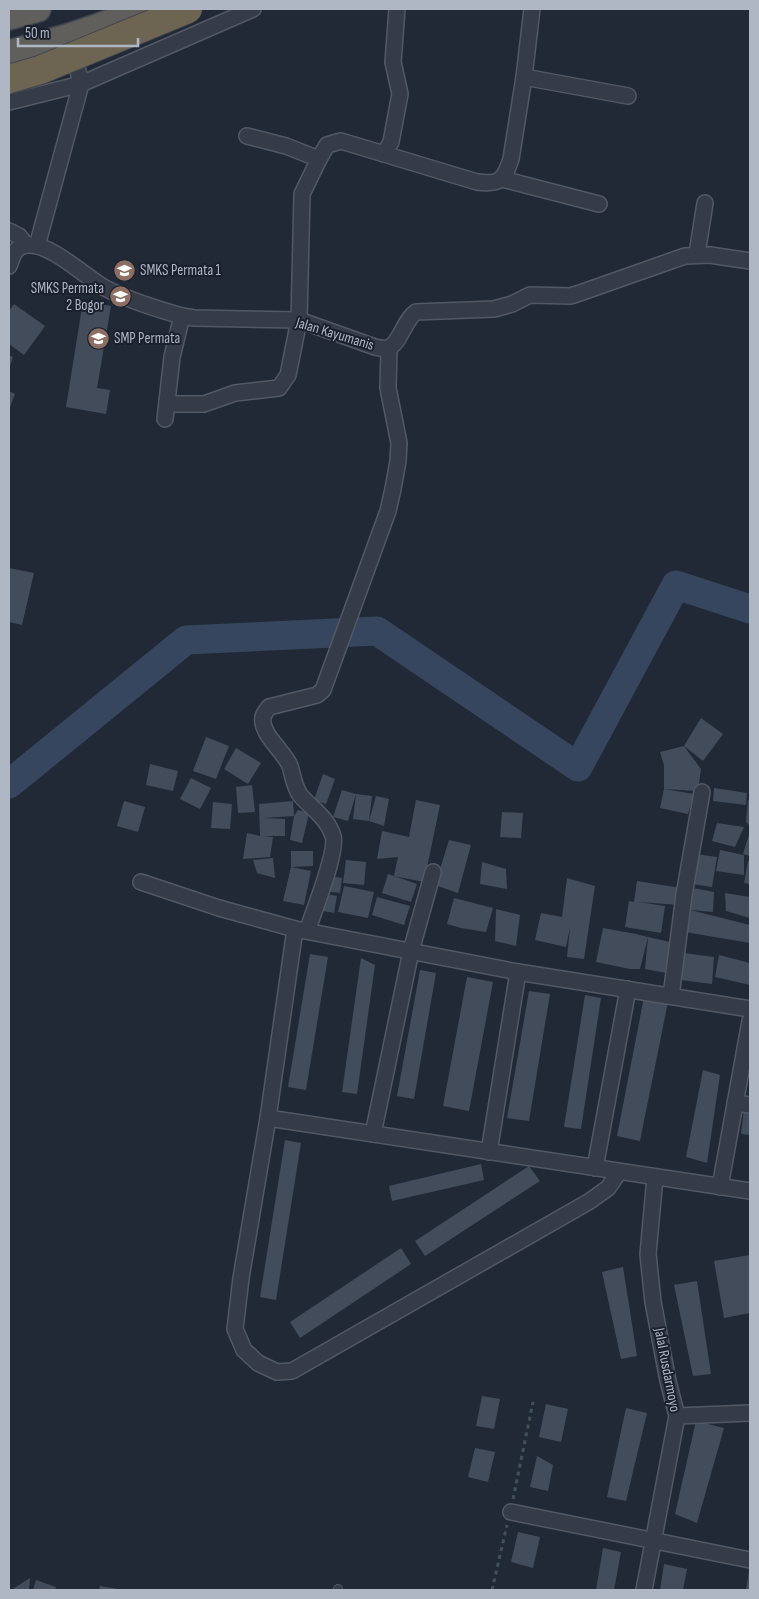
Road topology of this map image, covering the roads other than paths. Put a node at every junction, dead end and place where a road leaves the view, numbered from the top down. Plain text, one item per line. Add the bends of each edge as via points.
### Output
1 (38, 9) edge
2 (148, 9) edge
3 (188, 9) edge
4 (253, 9) edge
5 (397, 9) edge
6 (532, 9) edge
7 (9, 17) edge
8 (70, 36) junction
9 (9, 53) edge
10 (524, 78) junction
11 (9, 79) edge
12 (81, 84) junction
13 (628, 96) dead end
14 (9, 102) edge
15 (247, 136) dead end
16 (384, 154) junction
17 (318, 159) junction
18 (502, 179) junction
19 (705, 203) dead end
20 (599, 204) dead end
21 (9, 232) edge
22 (31, 245) junction
23 (697, 254) junction
24 (750, 261) edge
25 (9, 266) edge
26 (182, 316) junction
27 (299, 320) junction
28 (389, 348) junction
29 (167, 402) junction
30 (165, 419) dead end
31 (702, 792) dead end
32 (432, 872) dead end
33 (141, 882) dead end
34 (301, 930) junction
35 (412, 952) junction
36 (518, 972) junction
37 (628, 989) junction
38 (671, 996) junction
39 (750, 1009) edge
40 (750, 1021) edge
41 (743, 1104) edge
42 (268, 1118) junction
43 (373, 1134) junction
44 (488, 1152) junction
45 (596, 1168) junction
46 (619, 1172) junction
47 (655, 1177) junction
48 (720, 1187) junction
49 (750, 1191) edge
50 (750, 1413) edge
51 (677, 1416) junction
52 (510, 1512) dead end
53 (653, 1541) junction
54 (750, 1560) edge
55 (644, 1590) edge

1 - 7 highway
2 - 8 highway
3 - 11 highway, bridge via 40,70
4 - 12 street
5 - 16 street via 393,62 400,94 391,142
6 - 10 street
8 - 9 highway
8 - 12 street
10 - 13 street
10 - 18 street via 511,159
12 - 14 street
12 - 22 street
15 - 17 street via 286,146
16 - 17 street via 341,141 327,145
16 - 18 street via 478,182 495,183
17 - 27 street via 302,194
18 - 20 street
19 - 23 street
21 - 22 street, Jalan Kayumanis
22 - 25 street via 20,246
22 - 26 street, Jalan Kayumanis via 51,251 105,288
23 - 24 street, Jalan Kayumanis
23 - 28 street, Jalan Kayumanis via 570,296 536,295 494,309 416,312
26 - 27 street, Jalan Kayumanis
26 - 29 street via 172,357
27 - 28 street, Jalan Kayumanis via 376,347
27 - 29 street via 288,375 279,388 235,393 204,404
28 - 34 street via 388,388 399,443 388,511 323,690 269,707 263,716 267,732 289,765 300,794 324,818 334,836 329,865
29 - 30 street
31 - 38 street
32 - 35 street
33 - 34 street
34 - 35 street
34 - 42 street
35 - 36 street
35 - 43 street
36 - 37 street
36 - 44 street
37 - 38 street
37 - 45 street
38 - 39 street
40 - 41 street
41 - 48 street
42 - 43 street
42 - 46 street via 235,1328 244,1350 277,1372 292,1371 590,1201 608,1188
43 - 44 street
44 - 45 street
45 - 46 street
46 - 47 street
47 - 48 street
47 - 51 street, Jalal Rusdarmoyo via 648,1254 668,1381
48 - 49 street
50 - 51 street
51 - 53 street, Jalal Rusdarmoyo
52 - 53 street
53 - 54 street
53 - 55 street, Jalal Rusdarmoyo

